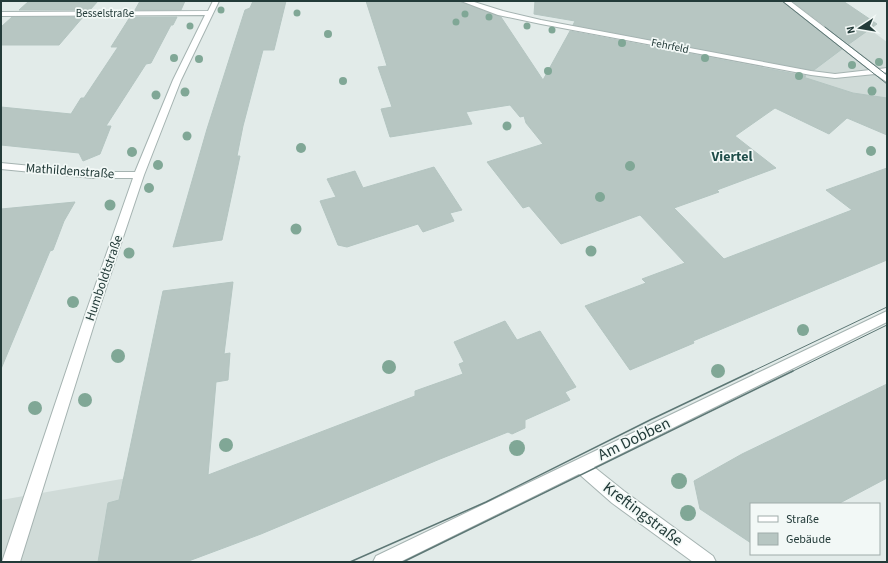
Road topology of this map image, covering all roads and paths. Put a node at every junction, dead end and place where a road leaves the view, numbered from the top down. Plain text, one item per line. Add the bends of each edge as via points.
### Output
1 (216, 1) edge
2 (464, 1) edge
3 (786, 1) edge
4 (209, 13) junction
5 (1, 14) edge
6 (887, 70) edge
7 (878, 72) junction
8 (887, 79) edge
9 (1, 166) edge
10 (139, 175) junction
11 (887, 316) edge
12 (580, 465) junction
13 (10, 562) edge
14 (382, 562) edge
15 (707, 562) edge

1 - 4 street, Humboldtstraße
2 - 7 street, Fehrfeld via 541,22 811,73 835,76
3 - 7 street
4 - 5 street, Besselstraße
4 - 10 street, Humboldtstraße via 177,80
6 - 7 street, Fehrfeld
7 - 8 street
9 - 10 street, Mathildenstraße via 93,176
10 - 13 street, Humboldtstraße
11 - 12 street, Am Dobben
12 - 14 street, Am Dobben
12 - 15 street, Kreftingstraße via 618,497

